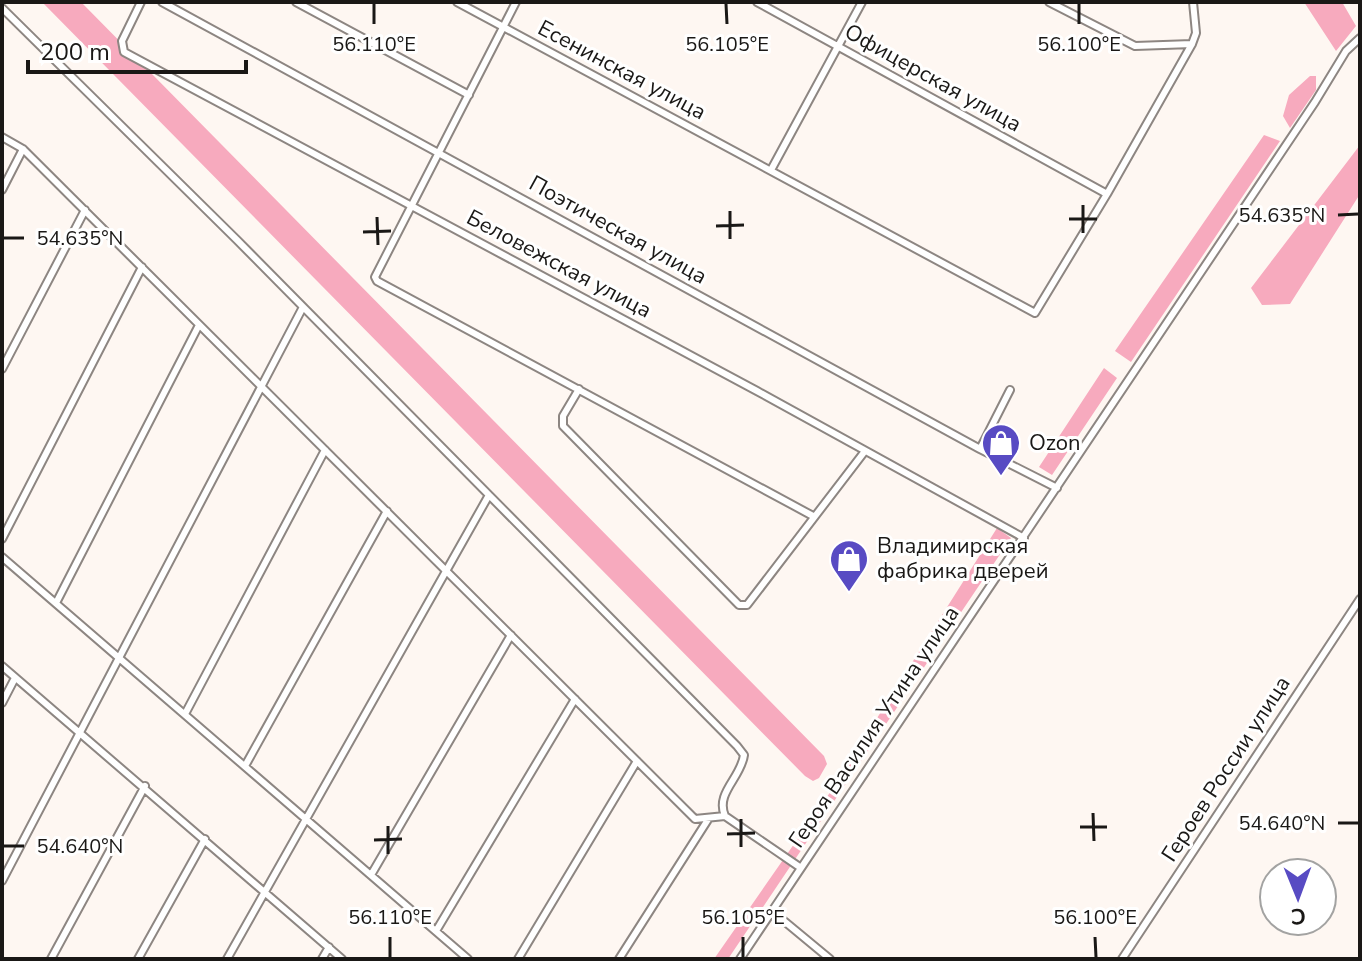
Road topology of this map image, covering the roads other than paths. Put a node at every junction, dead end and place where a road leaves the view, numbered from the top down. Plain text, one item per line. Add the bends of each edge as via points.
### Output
1 (141, 2) edge
2 (162, 2) edge
3 (296, 2) edge
4 (457, 2) edge
5 (516, 2) edge
6 (757, 2) edge
7 (862, 2) edge
8 (1049, 2) edge
9 (1193, 2) edge
10 (3, 8) edge
11 (504, 27) junction
12 (1360, 38) edge
13 (1192, 44) junction
14 (837, 46) junction
15 (469, 95) junction
16 (2, 137) edge
17 (23, 149) junction
18 (439, 153) junction
19 (771, 170) junction
20 (2, 190) edge
21 (1107, 194) junction
22 (411, 206) junction
23 (85, 210) junction
24 (142, 267) junction
25 (303, 307) junction
26 (199, 325) junction
27 (2, 369) edge
28 (261, 387) junction
29 (579, 389) junction
30 (1010, 390) dead end
31 (980, 449) junction
32 (325, 450) junction
33 (865, 451) junction
34 (1057, 488) junction
35 (489, 495) junction
36 (387, 511) junction
37 (813, 516) junction
38 (1024, 538) junction
39 (2, 539) edge
40 (2, 557) edge
41 (447, 571) junction
42 (1360, 599) edge
43 (56, 603) junction
44 (511, 635) junction
45 (120, 658) junction
46 (2, 666) edge
47 (15, 678) junction
48 (575, 699) junction
49 (2, 703) edge
50 (185, 714) junction
51 (80, 733) junction
52 (637, 761) junction
53 (245, 766) junction
54 (145, 786) junction
55 (725, 816) junction
56 (709, 818) junction
57 (307, 820) junction
58 (205, 839) junction
59 (801, 868) junction
60 (371, 875) junction
61 (2, 881) edge
62 (266, 891) junction
63 (772, 911) junction
64 (436, 931) junction
65 (329, 947) junction
66 (51, 959) edge
67 (138, 959) edge
68 (227, 959) edge
69 (322, 959) edge
70 (342, 959) edge
71 (468, 959) edge
72 (518, 959) edge
73 (619, 959) edge
74 (740, 959) edge
75 (830, 959) edge
76 (1122, 959) edge

1 - 22 street, Беловежская улица via 122,41 124,52
2 - 18 street, Поэтическая улица
3 - 15 street
4 - 11 street, Есенинская улица
5 - 11 street
6 - 14 street, Офицерская улица
7 - 14 street
8 - 13 street via 1135,46
9 - 13 street
10 - 25 street
11 - 15 street
11 - 19 street, Есенинская улица
12 - 34 street, Героя Василия Утина улица via 1346,51
13 - 21 street
14 - 19 street
14 - 21 street, Офицерская улица
15 - 18 street
16 - 17 street
17 - 20 street
17 - 23 street
18 - 22 street
18 - 31 street, Поэтическая улица
19 - 21 street, Есенинская улица via 1035,313
22 - 29 street via 375,273 377,281
22 - 33 street, Беловежская улица
23 - 24 street
23 - 27 street
24 - 26 street
24 - 39 street
25 - 28 street
25 - 35 street
26 - 28 street
26 - 43 street
28 - 32 street
28 - 45 street
29 - 37 street
29 - 37 street via 563,426 739,605 747,605
30 - 31 street
31 - 34 street, Поэтическая улица
32 - 36 street
32 - 50 street
33 - 37 street
33 - 38 street, Беловежская улица
34 - 38 street, Героя Василия Утина улица
35 - 41 street
35 - 55 street via 744,755 723,798
36 - 41 street
36 - 53 street
38 - 59 street, Героя Василия Утина улица
40 - 43 street
41 - 44 street
41 - 57 street
42 - 76 street, Героев России улица
43 - 45 street
44 - 48 street
44 - 60 street
45 - 50 street
45 - 51 street
46 - 47 street
47 - 49 street
47 - 51 street
48 - 52 street
48 - 64 street
50 - 53 street
51 - 54 street
51 - 61 street
52 - 56 street via 695,819
52 - 72 street
53 - 57 street
54 - 58 street
54 - 66 street
55 - 56 street
55 - 59 street
56 - 73 street
57 - 60 street
57 - 62 street
58 - 62 street
58 - 67 street
59 - 63 street, Героя Василия Утина улица
60 - 64 street
62 - 65 street
62 - 68 street
63 - 74 street, Героя Василия Утина улица
63 - 75 street
64 - 71 street
65 - 69 street
65 - 70 street

